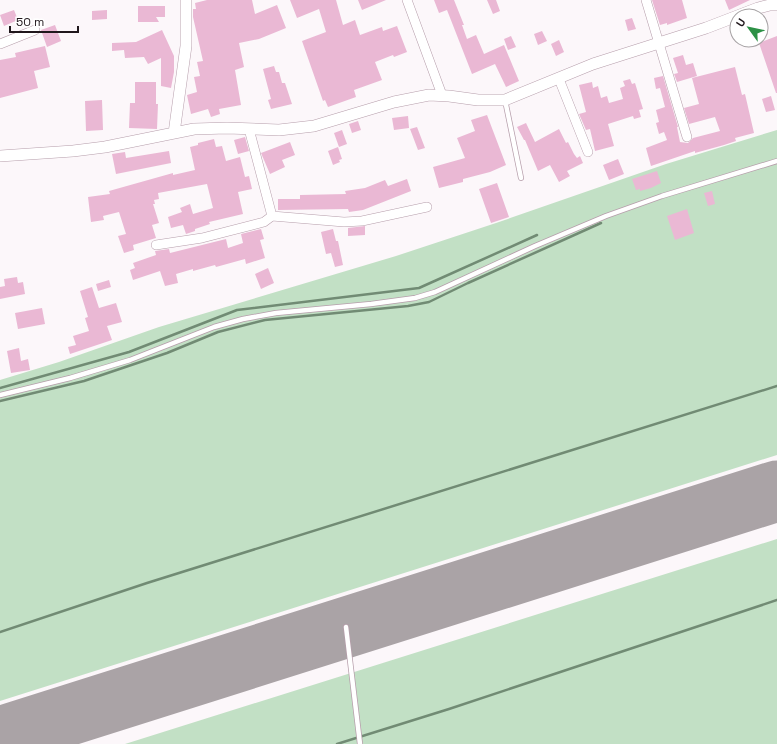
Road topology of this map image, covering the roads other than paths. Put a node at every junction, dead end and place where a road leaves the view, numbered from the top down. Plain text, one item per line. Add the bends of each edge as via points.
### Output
1 (186, 0) edge
2 (407, 0) edge
3 (646, 0) edge
4 (777, 5) edge
5 (35, 30) dead end
6 (0, 44) edge
7 (659, 44) junction
8 (559, 79) junction
9 (442, 95) junction
10 (505, 100) junction
11 (249, 129) junction
12 (174, 133) junction
13 (687, 137) dead end
14 (588, 152) dead end
15 (0, 156) edge
16 (777, 161) edge
17 (521, 178) dead end
18 (427, 207) dead end
19 (272, 216) junction
20 (156, 246) dead end
21 (0, 395) edge
22 (346, 627) dead end
23 (360, 742) edge

1 - 12 street via 186,46
2 - 9 street
3 - 7 street
4 - 7 street via 758,8
5 - 6 street
7 - 8 street via 593,64
7 - 13 street
8 - 10 street
8 - 14 street
9 - 10 street via 478,100
9 - 11 street via 394,102 314,126 279,130
10 - 17 lane
11 - 12 street via 194,129
11 - 19 street
12 - 15 street via 73,152
16 - 21 lane via 606,216 435,292 415,298 242,319 214,327 130,360
18 - 19 street via 350,222
19 - 20 street via 264,222 202,238
22 - 23 lane

